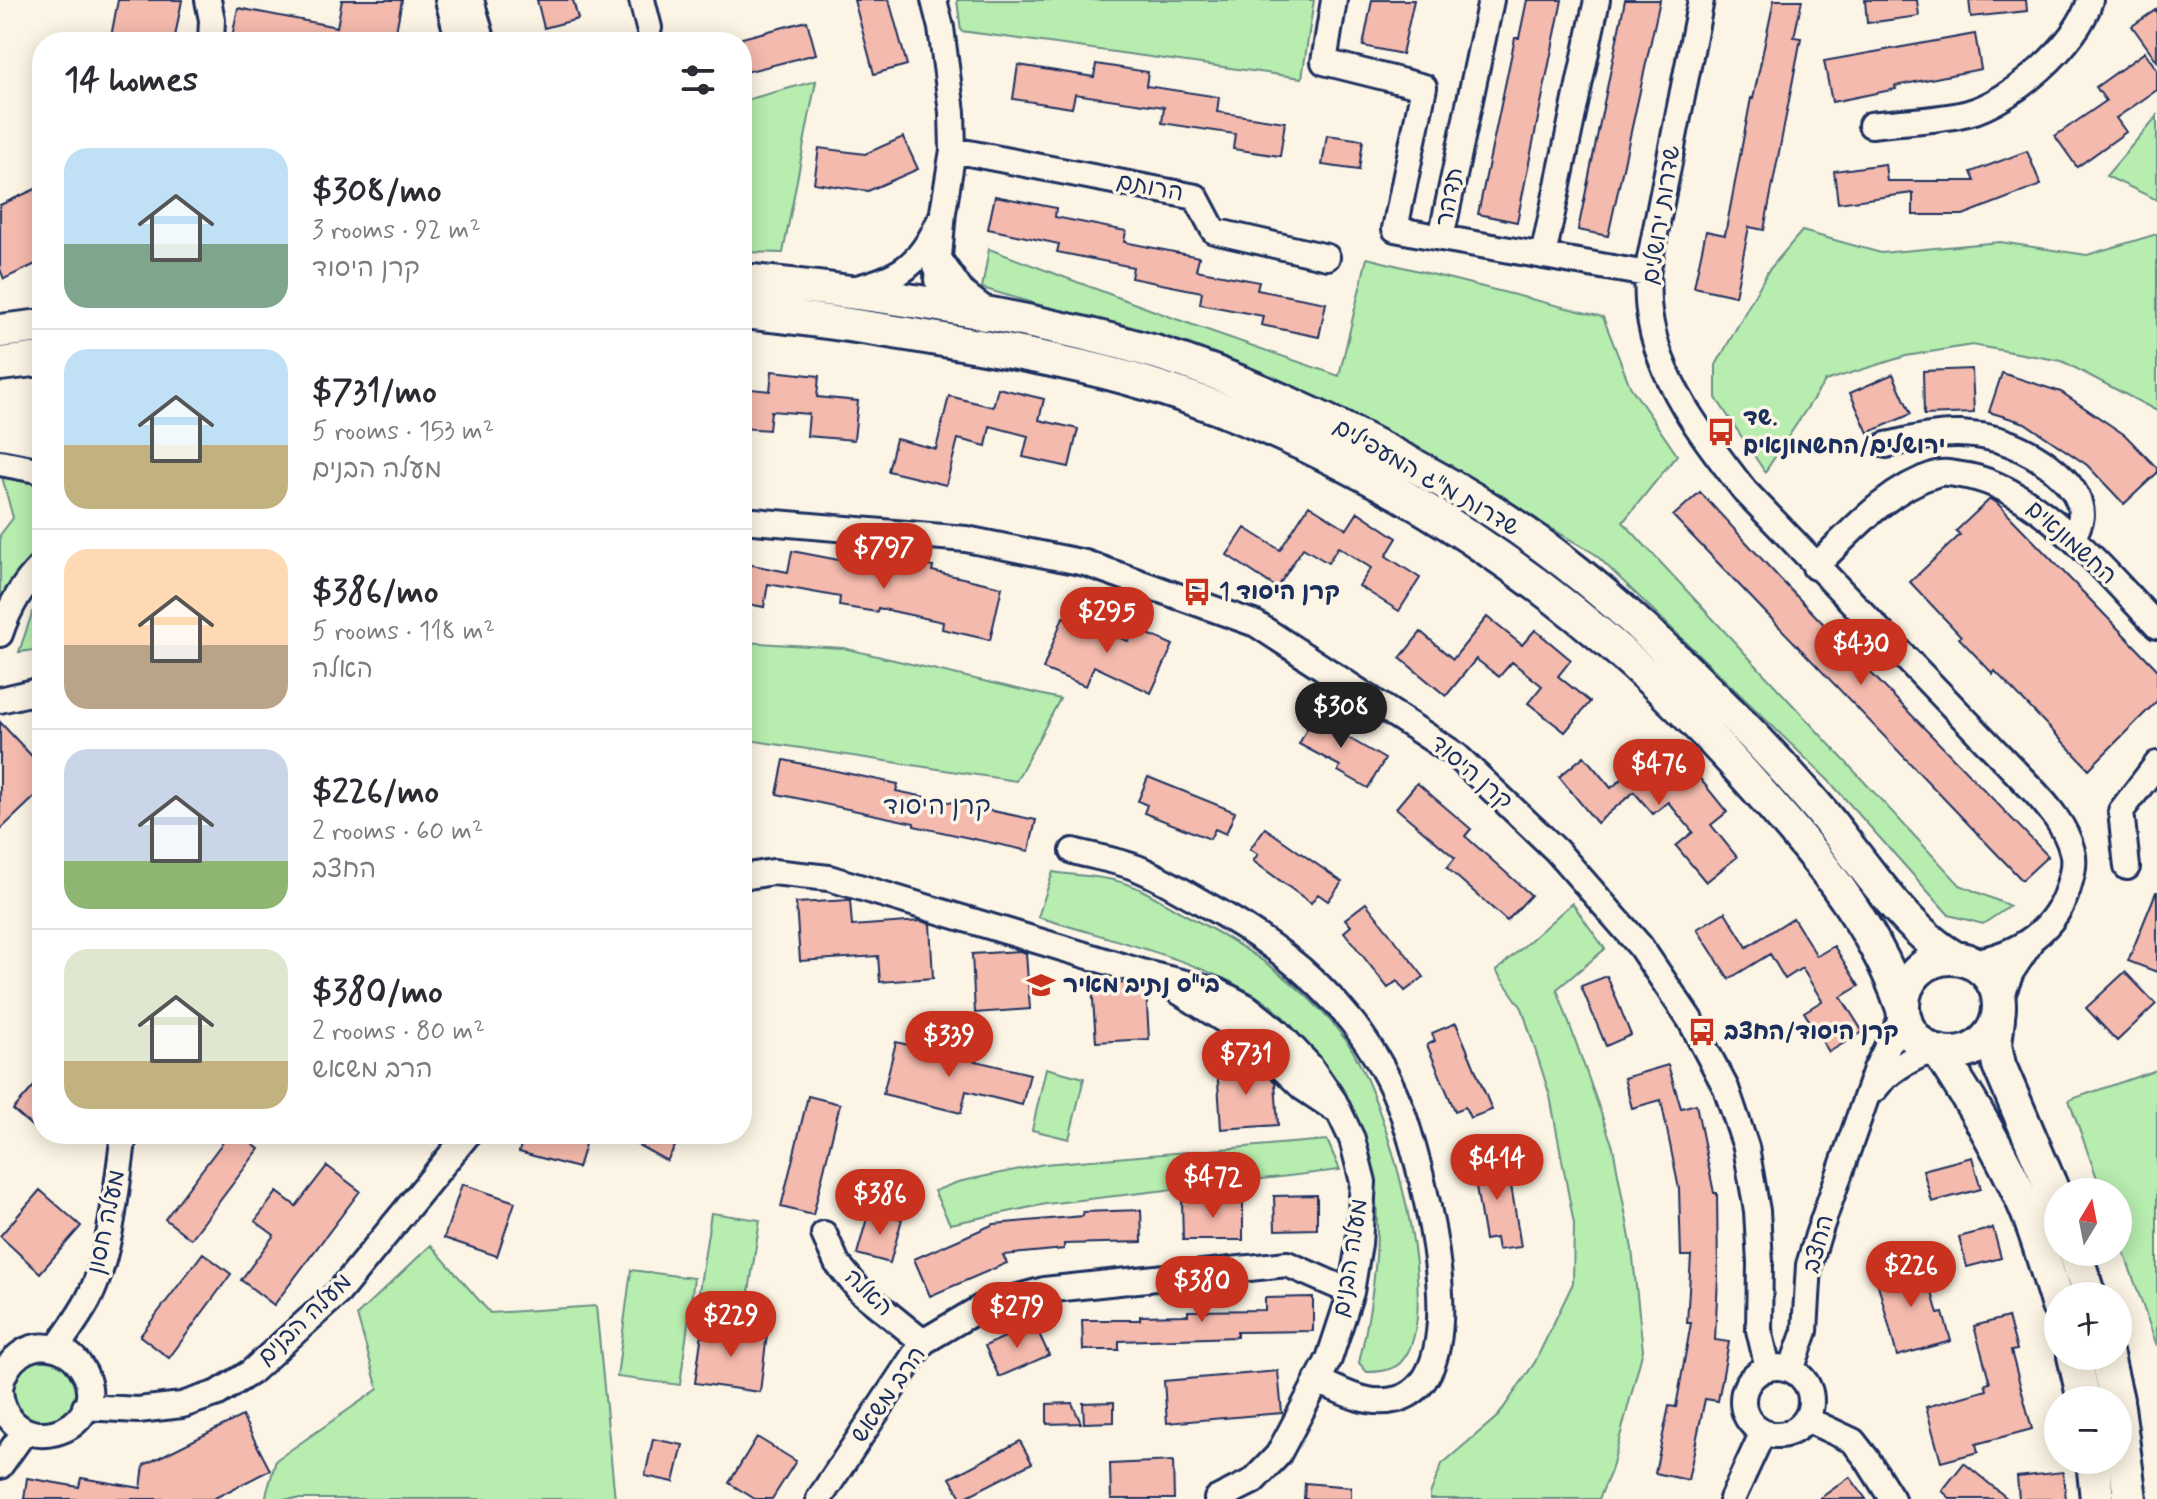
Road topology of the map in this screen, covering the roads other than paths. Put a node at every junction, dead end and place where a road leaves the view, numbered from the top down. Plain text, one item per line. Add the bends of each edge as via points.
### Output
1 (208, 0) edge
2 (448, 0) edge
3 (471, 0) edge
4 (642, 0) edge
5 (934, 0) edge
6 (1334, 0) edge
7 (1491, 0) edge
8 (1597, 0) edge
9 (1701, 0) edge
10 (2090, 0) edge
11 (649, 28) dead end
12 (211, 32) edge
13 (456, 32) edge
14 (480, 32) edge
15 (1871, 125) dead end
16 (953, 150) junction
17 (943, 212) junction
18 (1441, 238) junction
19 (1543, 256) junction
20 (1327, 257) dead end
21 (939, 266) junction
22 (1647, 274) junction
23 (752, 281) edge
24 (844, 291) junction
25 (930, 305) junction
26 (752, 313) edge
27 (984, 314) junction
28 (32, 327) edge
29 (0, 331) edge
30 (901, 333) junction
31 (32, 360) edge
32 (0, 364) edge
33 (1886, 445) dead end
34 (0, 463) edge
35 (32, 469) edge
36 (752, 521) edge
37 (2073, 538) junction
38 (1815, 567) junction
39 (32, 574) edge
40 (2157, 626) edge
41 (0, 634) edge
42 (32, 692) edge
43 (0, 700) edge
44 (2157, 764) edge
45 (1073, 851) dead end
46 (2127, 867) dead end
47 (752, 875) edge
48 (2035, 936) junction
49 (1963, 960) junction
50 (1903, 1011) junction
51 (1998, 1011) junction
52 (1935, 1051) junction
53 (1857, 1120) junction
54 (123, 1144) edge
55 (460, 1144) edge
56 (2047, 1178) edge
57 (824, 1234) dead end
58 (2050, 1282) edge
59 (1351, 1292) junction
60 (923, 1342) junction
61 (57, 1348) junction
62 (1779, 1369) junction
63 (1317, 1380) junction
64 (0, 1383) edge
65 (85, 1407) junction
66 (1806, 1419) junction
67 (25, 1431) junction
68 (1763, 1432) junction
69 (0, 1466) edge
70 (2094, 1474) edge
71 (2127, 1474) edge
72 (819, 1499) edge
73 (1217, 1499) edge
74 (1732, 1499) edge
75 (1892, 1499) edge
76 (2097, 1499) edge
77 (2130, 1499) edge

1 - 12 street
2 - 13 street
3 - 14 street
4 - 11 street
5 - 16 street
6 - 18 street via 1324,62 1424,87 1395,229
7 - 18 street, תדהר
8 - 19 street
9 - 22 street, שדרות ירושלים
10 - 15 street via 2069,41 2009,94 1970,113
16 - 17 street
16 - 20 street, הרותם via 1196,197 1214,231
17 - 21 street
17 - 24 street via 917,260 878,283
18 - 19 street, תדהר
19 - 22 street, תדהר
21 - 25 street
21 - 27 main road via 959,295
22 - 38 street, שדרות ירושלים via 1649,313 1661,356 1684,406 1745,491
23 - 24 main road, שדרות מ"ג המעפילים
24 - 25 main road, שדרות מ"ג המעפילים
25 - 27 main road, שדרות מ"ג המעפילים
25 - 30 street
26 - 30 main road, שדרות מ"ג המעפילים
27 - 49 main road, שדרות מ"ג המעפילים via 1125,345 1216,373 1390,452 1495,513 1587,581 1686,669 1819,810 1918,929
28 - 29 main road
30 - 50 main road, שדרות מ"ג המעפילים via 1086,368 1205,403 1374,480 1478,540 1566,606 1664,692 1795,830 1879,952
31 - 32 main road
33 - 37 street via 1957,434 1993,438 2022,450 2069,482 2081,516
34 - 35 street
36 - 62 street, קרן היסוד via 966,539 1085,563 1256,624 1456,755 1556,850 1640,946 1690,1020 1726,1088 1746,1147 1757,1211 1759,1330
37 - 38 street, החשמונאים via 2012,491 1977,477 1940,472 1882,503
37 - 40 street, החשמונאים
38 - 48 street, שדרות ירושלים via 2031,788 2064,831 2074,865 2068,890 2058,914
39 - 41 street
42 - 43 street
44 - 46 street via 2121,811
45 - 63 street via 1135,867 1274,946 1353,1023 1383,1071 1403,1115 1430,1215 1442,1326 1438,1350 1428,1375 1399,1399 1354,1397
47 - 59 street, מעלה הבנים via 773,872 829,878 1217,991 1247,1007 1310,1066 1352,1139 1363,1182
48 - 49 street, שדרות ירושלים via 2006,955
48 - 51 street, שדרות ירושלים via 2011,972
49 - 50 main road via 1939,959 1924,965 1905,991
49 - 51 main road via 1991,978
50 - 52 main road via 1913,1035
50 - 53 street, החצב
51 - 52 main road via 1991,1033 1981,1043 1954,1054
51 - 56 main road via 1999,1065
52 - 53 street, החצב via 1907,1060 1882,1079
52 - 58 main road via 2009,1171
53 - 62 street, החצב via 1809,1265 1805,1331
54 - 61 street, מעלה חסון via 100,1267 89,1299
55 - 65 street, מעלה הבנים via 339,1292 251,1372 218,1393 182,1405 138,1410
57 - 60 street, האלה via 837,1263 860,1291
59 - 60 street, הרב משאש via 1287,1264 1044,1290 982,1307
59 - 63 street, מעלה הבנים
60 - 72 street, הרב משאש
61 - 64 street via 30,1348 18,1355
61 - 65 street via 81,1365 89,1393
62 - 66 street via 1801,1376 1811,1397
62 - 68 street via 1749,1382 1744,1392 1746,1415
63 - 73 street, מעלה הבנים via 1278,1455 1253,1481
64 - 67 street via 6,1414
65 - 67 street via 67,1429 39,1435
66 - 68 street via 1791,1432
66 - 75 street via 1853,1441
67 - 69 street
68 - 74 street
70 - 76 main road
71 - 77 main road

